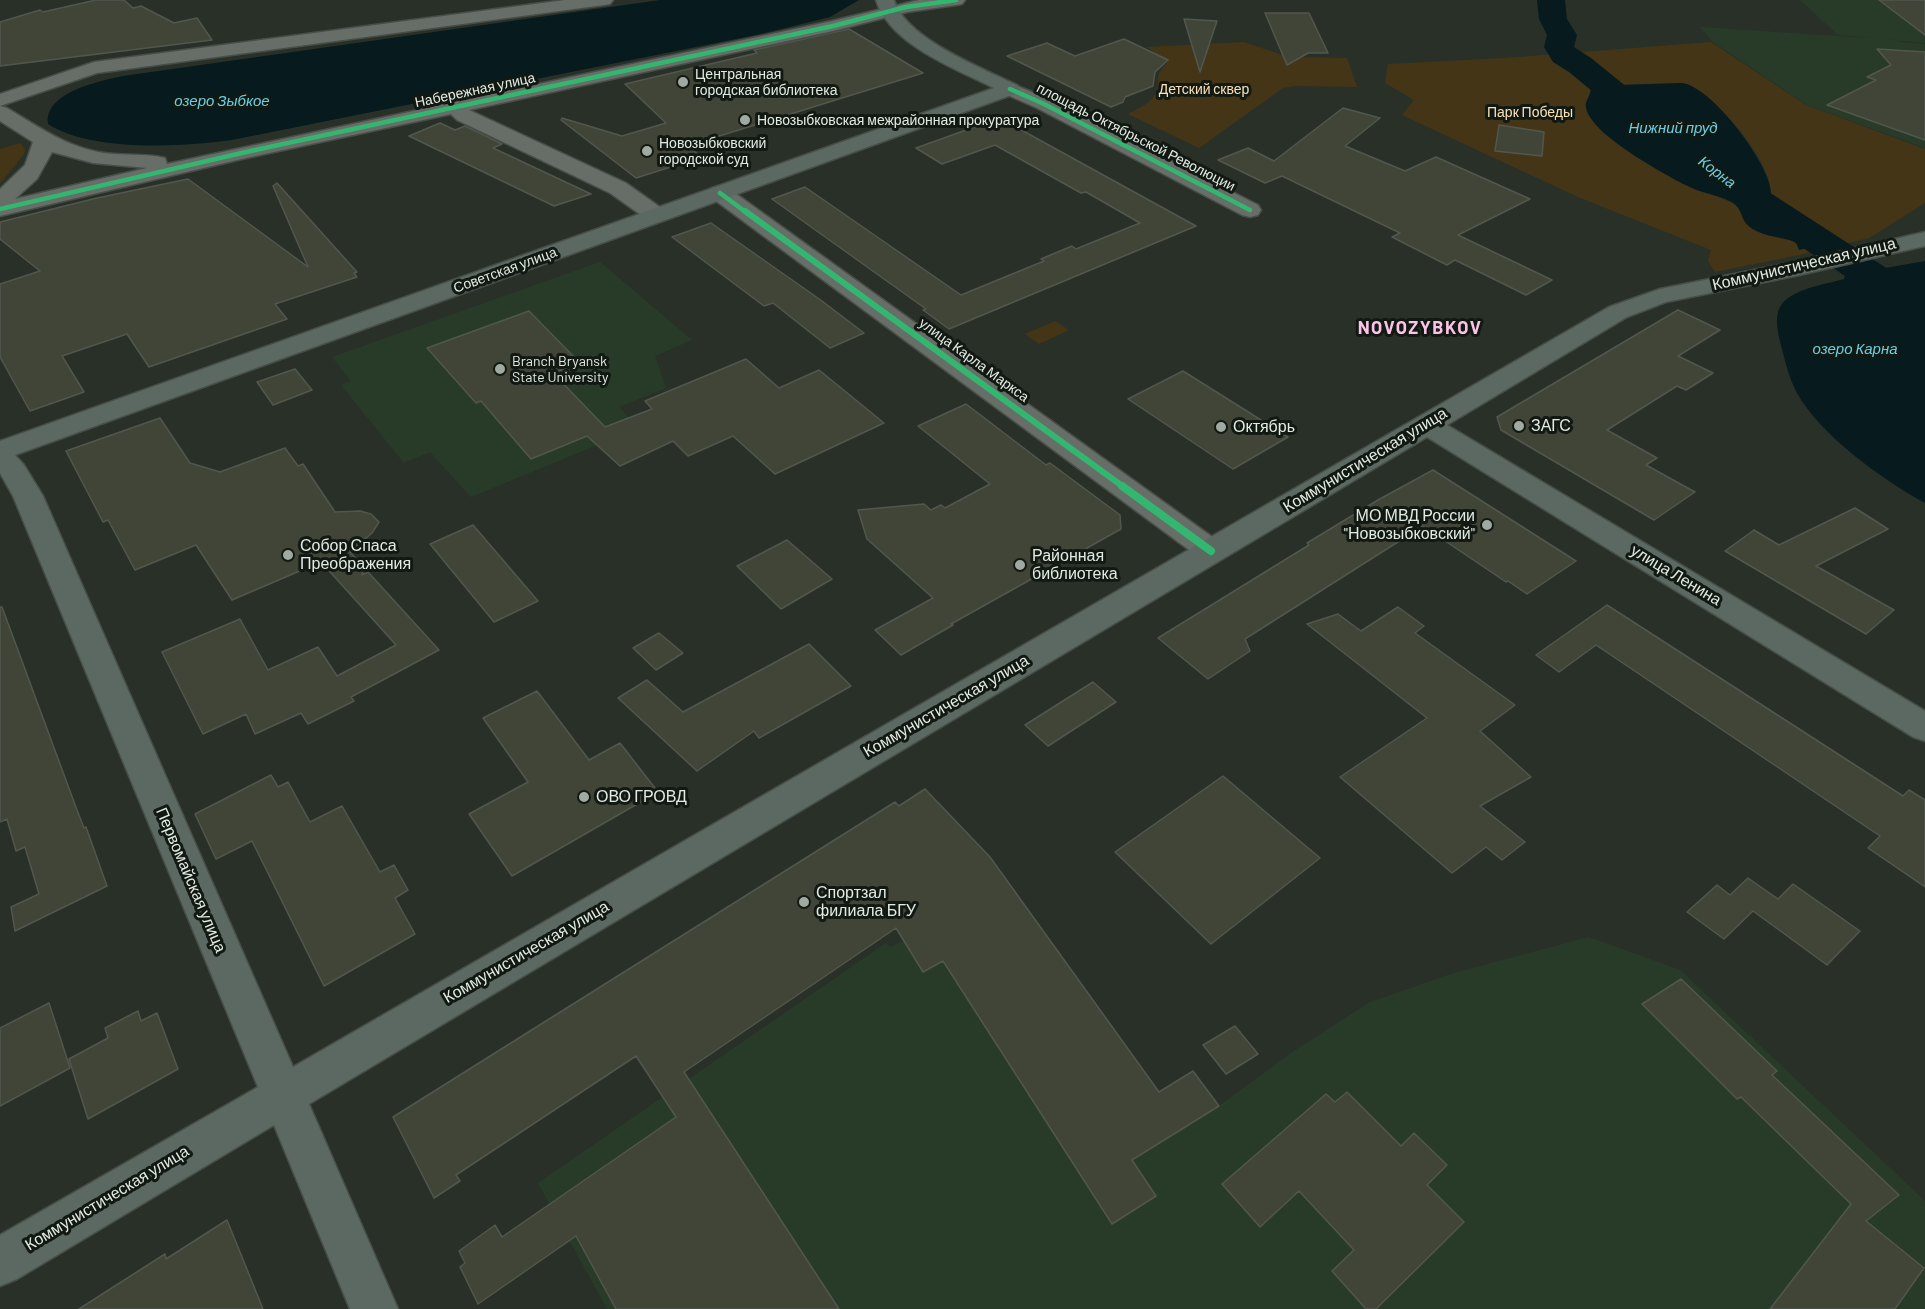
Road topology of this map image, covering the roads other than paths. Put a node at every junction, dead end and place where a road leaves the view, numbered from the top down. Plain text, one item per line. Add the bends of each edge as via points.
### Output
1 (604, 0) edge
2 (956, 0) edge
3 (886, 6) edge
4 (94, 68) junction
5 (4, 78) dead end
6 (1010, 89) junction
7 (0, 100) edge
8 (456, 108) junction
9 (0, 112) edge
10 (42, 139) junction
11 (246, 152) junction
12 (720, 193) junction
13 (0, 199) edge
14 (0, 209) edge
15 (1250, 210) dead end
16 (656, 215) junction
17 (1925, 233) edge
18 (1925, 239) edge
19 (1890, 245) junction
20 (1426, 424) junction
21 (0, 451) edge
22 (0, 457) edge
23 (1211, 551) junction
24 (1925, 728) edge
25 (282, 1095) junction
26 (0, 1262) edge
27 (374, 1309) edge

1 - 4 street
2 - 3 street, Набережная улица
3 - 6 main road, площадь Октябрьской Революции via 896,24 918,40
3 - 8 street, Набережная улица via 822,28
4 - 5 street
4 - 7 street
6 - 12 main road, Советская улица
6 - 15 street, площадь Октябрьской Революции
8 - 11 street, Набережная улица
8 - 16 street via 464,116 618,188
9 - 10 street
10 - 11 street via 70,151 133,161 178,161
10 - 13 street via 44,152 32,171
11 - 14 street, Набережная улица
12 - 16 main road, Советская улица
12 - 23 street, улица Карла Маркса
16 - 21 main road, Советская улица
17 - 19 street, Коммунистическая улица
18 - 19 main road
19 - 20 main road, Коммунистическая улица via 1660,296 1631,306
20 - 23 main road, Коммунистическая улица
20 - 24 main road, улица Ленина
22 - 25 main road, Первомайская улица via 14,471 28,496
23 - 25 main road, Коммунистическая улица
25 - 26 main road, Коммунистическая улица
25 - 27 main road, Первомайская улица

